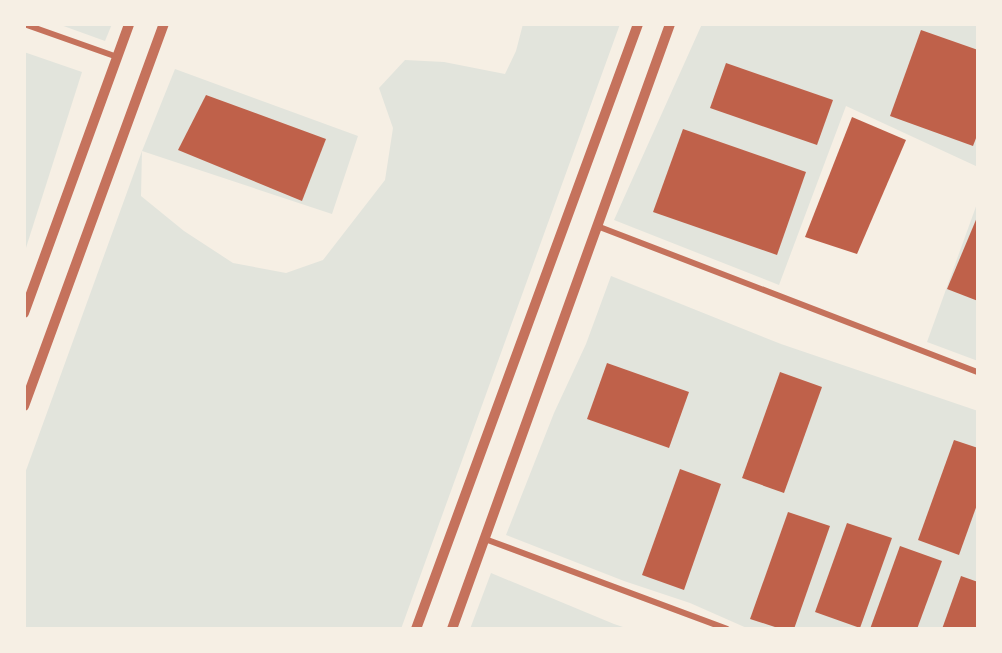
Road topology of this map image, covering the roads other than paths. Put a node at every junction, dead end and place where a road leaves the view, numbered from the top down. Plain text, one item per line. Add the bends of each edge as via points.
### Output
1 (24, 24) edge
2 (129, 24) edge
3 (164, 24) edge
4 (638, 24) edge
5 (670, 24) edge
6 (117, 57) junction
7 (596, 226) junction
8 (24, 314) edge
9 (978, 372) edge
10 (24, 406) edge
11 (485, 539) junction
12 (416, 629) edge
13 (452, 629) edge
14 (728, 629) edge

1 - 6 street
2 - 6 street
3 - 10 street
4 - 12 street
5 - 7 street
6 - 8 street
7 - 9 street
7 - 11 street
11 - 13 street
11 - 14 street

